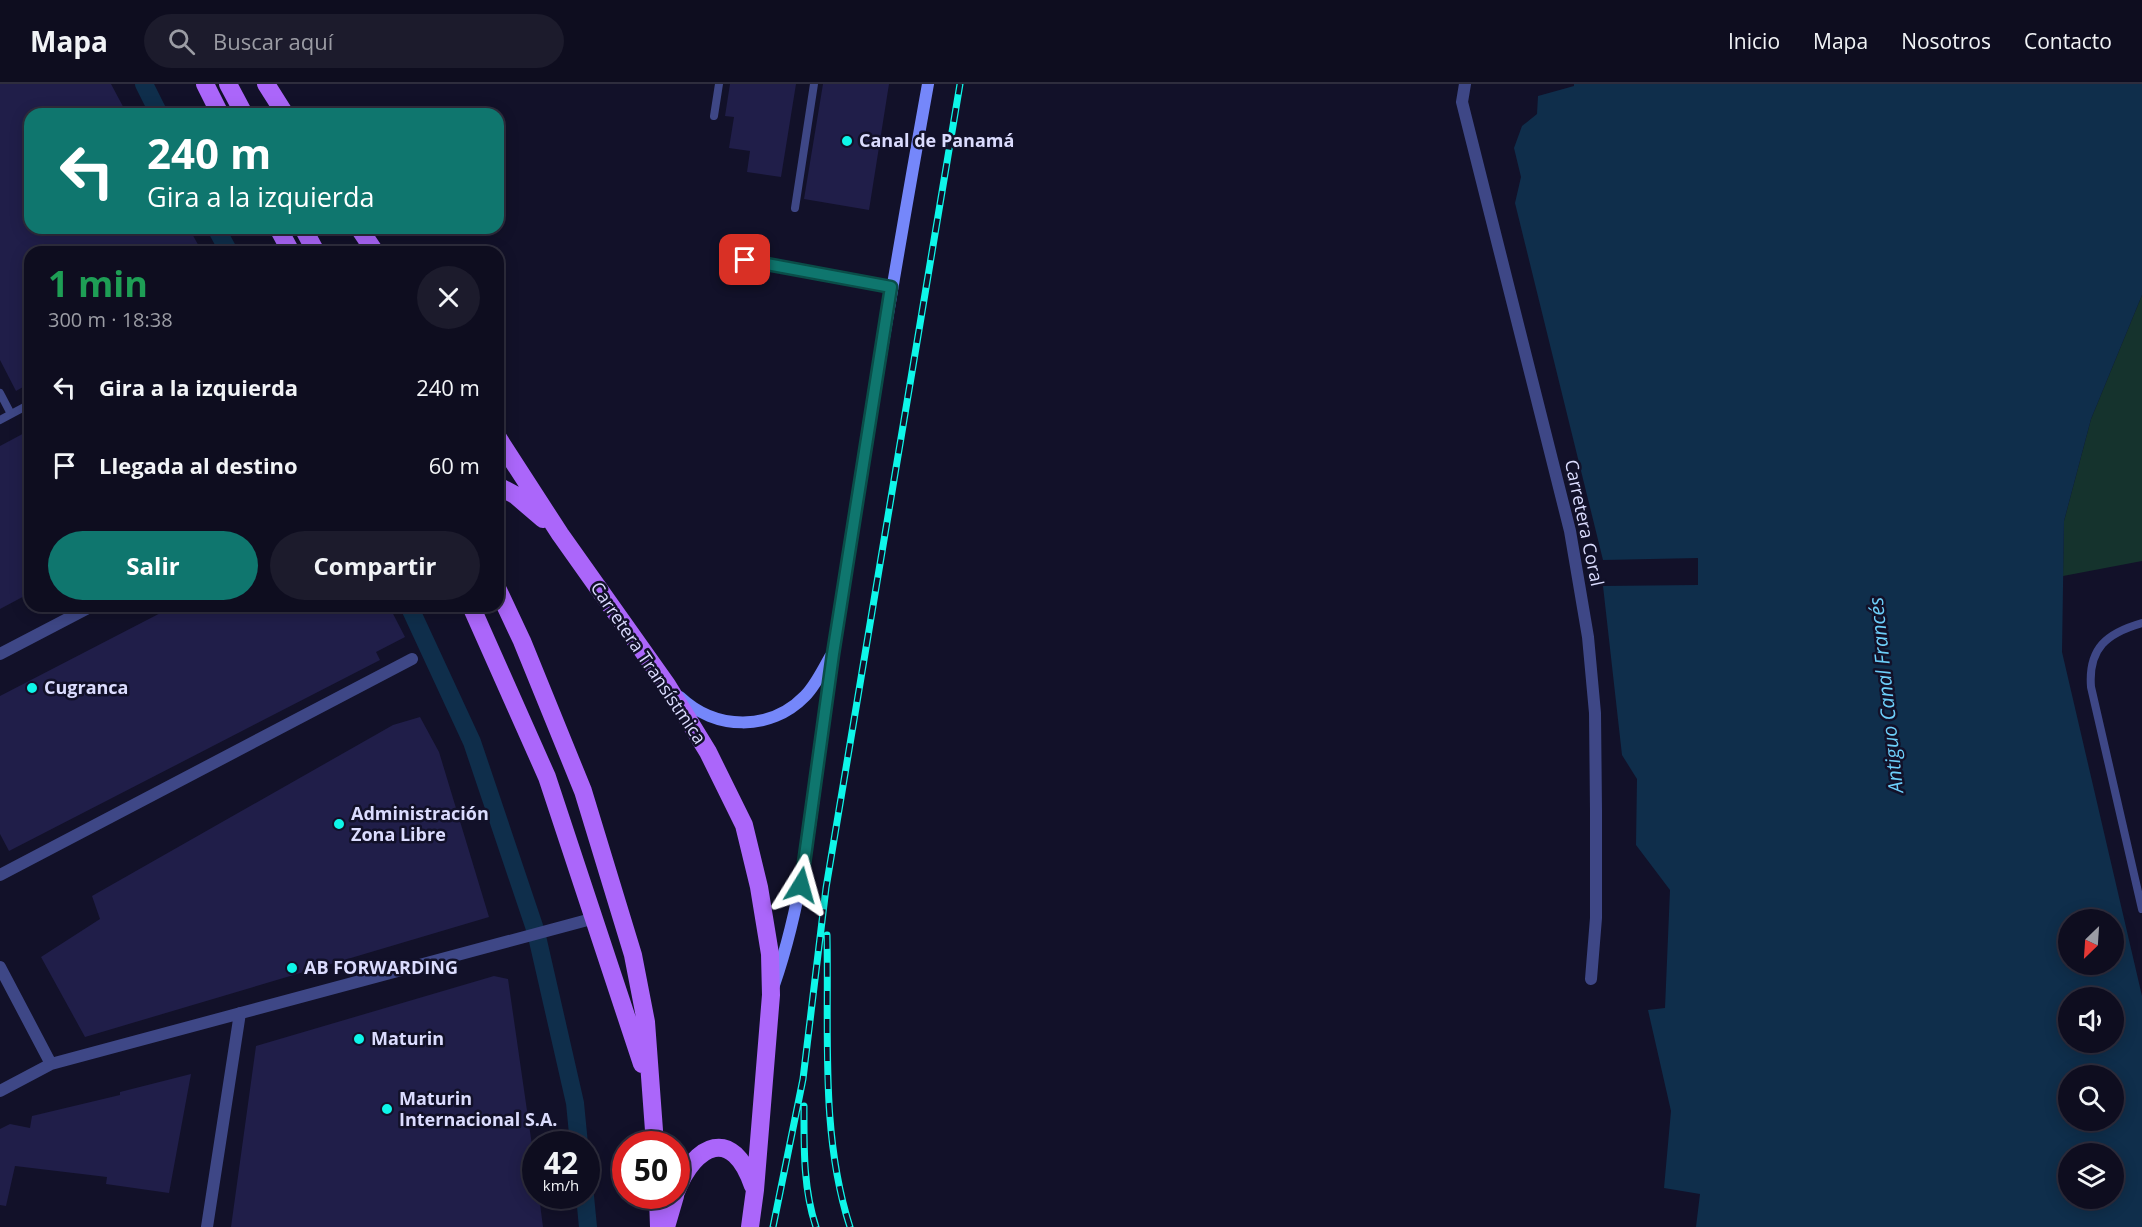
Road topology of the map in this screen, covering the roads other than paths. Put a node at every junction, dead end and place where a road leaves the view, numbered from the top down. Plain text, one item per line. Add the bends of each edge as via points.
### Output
1 (205, 84) edge
2 (228, 84) edge
3 (266, 84) edge
4 (719, 84) edge
5 (814, 84) edge
6 (928, 84) edge
7 (1465, 84) edge
8 (217, 108) edge
9 (241, 108) edge
10 (281, 108) edge
11 (714, 116) dead end
12 (795, 208) dead end
13 (745, 260) dead end
14 (891, 287) junction
15 (0, 393) edge
16 (24, 407) edge
17 (11, 414) junction
18 (0, 420) edge
19 (504, 447) edge
20 (504, 489) edge
21 (560, 534) junction
22 (504, 603) edge
23 (80, 612) edge
24 (474, 612) edge
25 (2142, 623) edge
26 (0, 654) edge
27 (833, 654) junction
28 (412, 659) dead end
29 (667, 685) junction
30 (0, 875) edge
31 (2142, 909) edge
32 (595, 918) junction
33 (0, 967) edge
34 (1591, 979) dead end
35 (771, 995) junction
36 (240, 1013) junction
37 (51, 1064) junction
38 (0, 1091) edge
39 (652, 1094) junction
40 (654, 1131) edge
41 (690, 1165) edge
42 (755, 1190) junction
43 (658, 1209) edge
44 (671, 1209) edge
45 (207, 1227) edge
46 (659, 1227) edge
47 (666, 1227) edge
48 (750, 1227) edge

1 - 8 main road
2 - 9 main road
3 - 10 main road
4 - 11 lane
5 - 12 lane
6 - 14 main road
7 - 34 street, Carretera Coral via 1462,102 1570,531 1588,638 1595,713 1596,810 1596,918
13 - 14 lane
14 - 27 main road
15 - 17 lane
16 - 17 lane
17 - 18 lane
19 - 21 main road, Carretera Transístmica
20 - 21 main road
21 - 29 main road, Carretera Transístmica
22 - 39 main road via 583,791 633,955 646,1022
23 - 26 street
24 - 32 main road via 547,777
25 - 31 lane via 2106,639 2093,656 2090,671
27 - 29 main road via 806,695 785,713 745,724 720,720 692,708
27 - 35 main road via 801,885
28 - 30 street
29 - 35 main road, Carretera Transístmica via 708,752 744,825 770,954
32 - 36 street
32 - 39 main road
33 - 37 street
35 - 42 main road, Carretera Transístmica
36 - 37 street
36 - 45 street
37 - 38 street
39 - 40 main road
41 - 42 main road via 706,1151 718,1148 731,1152 742,1162
42 - 48 main road, Carretera Transístmica
43 - 46 main road
44 - 47 main road

